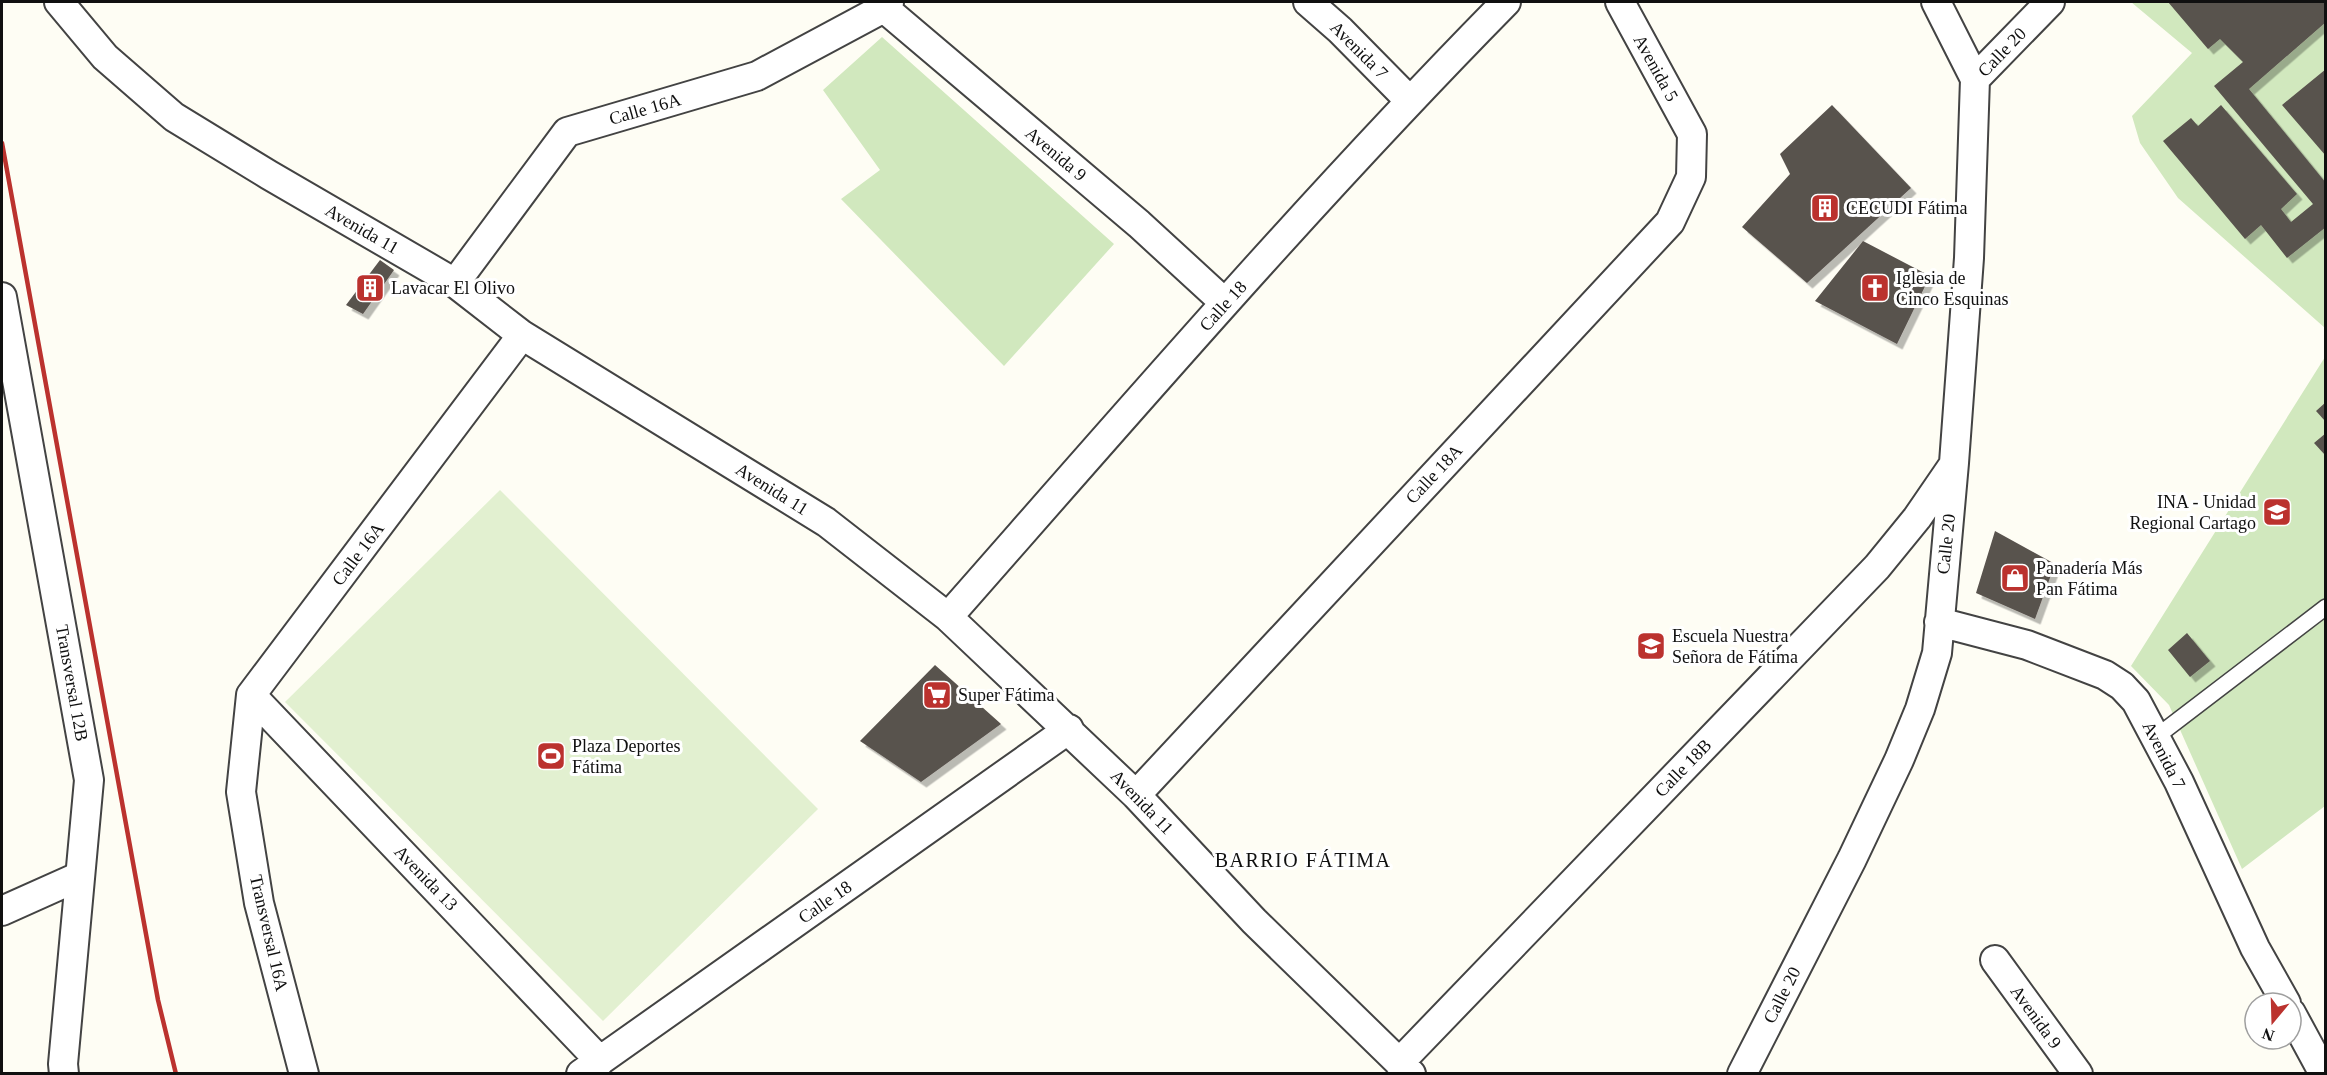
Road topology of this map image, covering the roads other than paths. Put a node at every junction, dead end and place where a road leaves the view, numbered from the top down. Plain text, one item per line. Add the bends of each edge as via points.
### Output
1 (59, 2) edge
2 (1308, 2) edge
3 (1506, 2) edge
4 (1620, 2) edge
5 (1936, 2) edge
6 (2050, 2) edge
7 (886, 5) edge
8 (1976, 79) junction
9 (1409, 100) junction
10 (1692, 134) joint
11 (455, 283) junction
12 (2, 297) edge
13 (1225, 303) junction
14 (522, 335) junction
15 (1954, 463) junction
16 (2325, 607) edge
17 (948, 617) junction
18 (1939, 622) junction
19 (251, 695) junction
20 (1068, 729) junction
21 (2156, 737) junction
22 (1136, 795) junction
23 (80, 876) junction
24 (2, 911) edge
25 (1995, 960) dead end
26 (2279, 991) edge
27 (2303, 1035) edge
28 (591, 1067) edge
29 (1405, 1068) edge
30 (56, 1070) edge
31 (304, 1074) edge
32 (1742, 1074) edge
33 (2078, 1074) edge
34 (2324, 1074) edge

1 - 11 street, Avenida 11 via 105,57 174,117
2 - 9 street, Avenida 7
3 - 9 street, Calle 18
4 - 10 street, Avenida 5
5 - 8 street
6 - 8 street, Calle 20
7 - 11 street, Calle 16A via 757,76 567,132
7 - 13 street, Avenida 9
8 - 15 street, Calle 20 via 1969,258
9 - 13 street, Calle 18
10 - 22 street, Calle 18A via 1691,177 1670,222
11 - 14 street, Avenida 11
12 - 23 street, Transversal 12B via 89,780
13 - 17 street, Calle 18
14 - 17 street, Avenida 11 via 826,522
14 - 19 street, Calle 16A
15 - 18 street, Calle 20
15 - 29 street, Calle 18B via 1877,567
16 - 21 lane
17 - 20 street, Avenida 11
18 - 21 street, Avenida 7 via 2026,645 2105,675 2136,701
18 - 32 street, Calle 20 via 1937,653 1899,760
19 - 28 street, Avenida 13
19 - 31 street, Transversal 16A via 241,792 258,903
20 - 22 street, Avenida 11
20 - 28 street, Calle 18
21 - 26 street, Avenida 7 via 2255,948
22 - 29 street, Avenida 11 via 1254,921
23 - 24 street
23 - 30 street, Transversal 12B
25 - 33 street, Avenida 9
27 - 34 street

